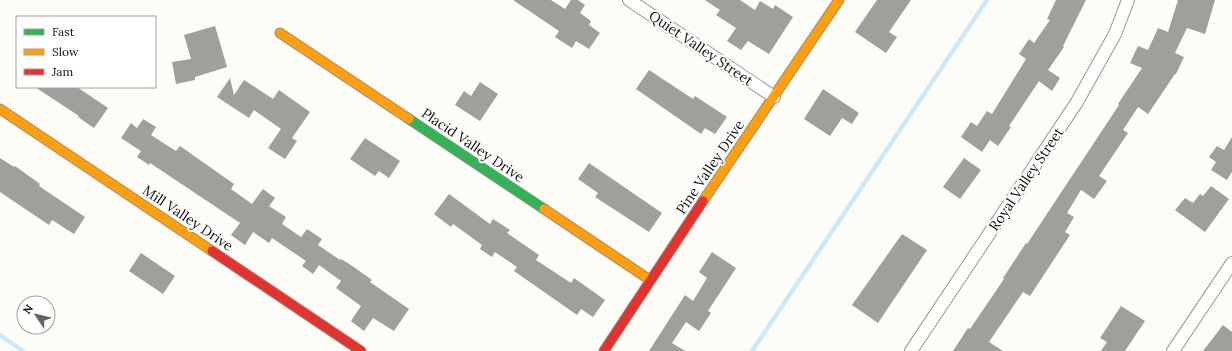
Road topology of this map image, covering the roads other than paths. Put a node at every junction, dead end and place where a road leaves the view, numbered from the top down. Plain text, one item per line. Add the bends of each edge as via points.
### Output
1 (629, 0) edge
2 (839, 0) edge
3 (1128, 0) edge
4 (280, 34) dead end
5 (774, 97) junction
6 (0, 109) edge
7 (1232, 263) edge
8 (650, 280) junction
9 (361, 351) edge
10 (604, 351) edge
11 (911, 351) edge
12 (1173, 351) edge

1 - 5 street, Quiet Valley Street
2 - 5 street, Pine Valley Drive
3 - 11 street, Royal Valley Street via 1115,34 1077,102
4 - 8 street, Placid Valley Drive
5 - 8 street, Pine Valley Drive
6 - 9 street, Mill Valley Drive
7 - 12 street
8 - 10 street, Pine Valley Drive

